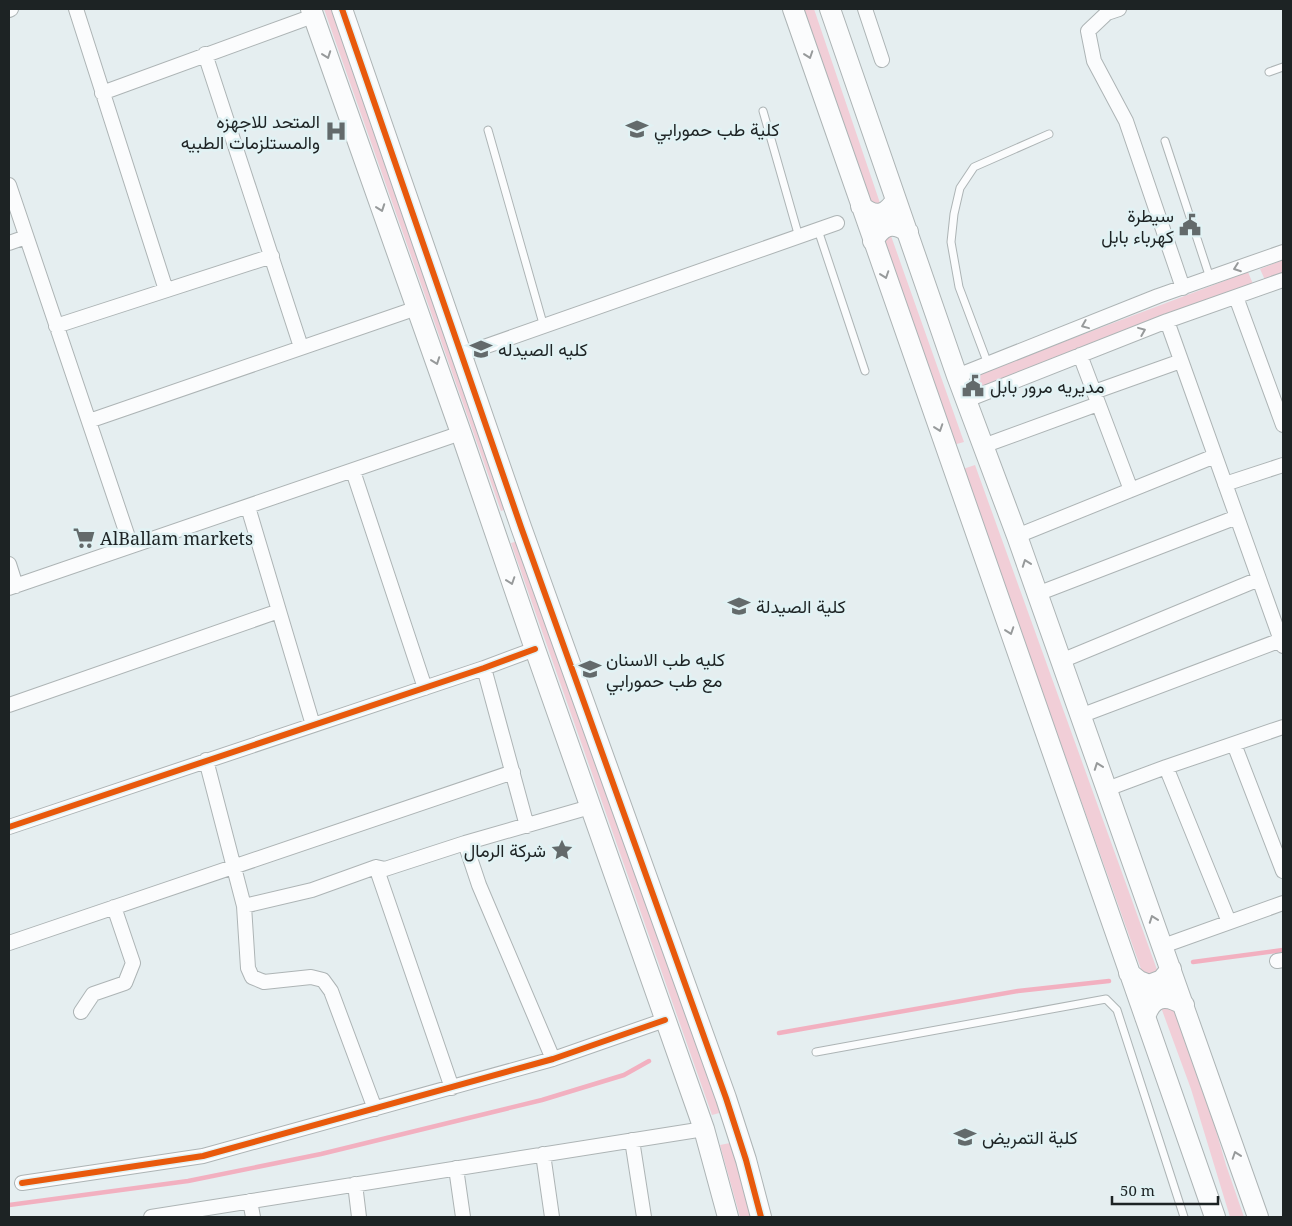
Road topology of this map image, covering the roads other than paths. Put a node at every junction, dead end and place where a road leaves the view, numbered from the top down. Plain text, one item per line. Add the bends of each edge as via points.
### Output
1 (76, 9) edge
2 (342, 9) edge
3 (793, 9) edge
4 (830, 9) edge
5 (865, 9) edge
6 (1119, 9) edge
7 (312, 12) edge
8 (205, 54) junction
9 (882, 60) dead end
10 (1283, 66) edge
11 (1269, 72) dead end
12 (102, 93) junction
13 (763, 111) dead end
14 (488, 130) dead end
15 (1049, 134) dead end
16 (1165, 141) dead end
17 (9, 185) edge
18 (896, 200) junction
19 (861, 206) junction
20 (838, 223) dead end
21 (818, 230) junction
22 (908, 232) junction
23 (26, 237) junction
24 (799, 237) junction
25 (873, 241) junction
26 (9, 243) edge
27 (1283, 252) edge
28 (272, 256) junction
29 (1210, 278) junction
30 (1283, 280) edge
31 (1183, 288) junction
32 (166, 290) junction
33 (1236, 297) junction
34 (417, 308) junction
35 (1167, 321) junction
36 (56, 326) junction
37 (544, 327) junction
38 (301, 347) junction
39 (461, 355) junction
40 (1080, 356) junction
41 (1181, 360) junction
42 (988, 364) junction
43 (865, 371) dead end
44 (957, 376) junction
45 (1096, 398) junction
46 (966, 400) junction
47 (89, 421) junction
48 (1283, 425) edge
49 (461, 433) junction
50 (983, 446) junction
51 (1215, 456) junction
52 (1283, 465) edge
53 (353, 471) junction
54 (1225, 484) junction
55 (1130, 490) junction
56 (248, 507) junction
57 (515, 509) junction
58 (490, 516) junction
59 (1237, 517) junction
60 (1017, 536) junction
61 (524, 537) junction
62 (499, 544) junction
63 (131, 546) junction
64 (9, 564) edge
65 (1259, 579) junction
66 (12, 587) edge
67 (1037, 594) junction
68 (279, 611) junction
69 (1282, 643) edge
70 (535, 649) junction
71 (1061, 661) junction
72 (484, 668) junction
73 (425, 688) junction
74 (9, 705) edge
75 (1080, 716) junction
76 (313, 725) junction
77 (1283, 727) edge
78 (1234, 744) junction
79 (206, 760) junction
80 (1166, 767) junction
81 (513, 772) junction
82 (1106, 789) junction
83 (590, 807) junction
84 (9, 826) edge
85 (526, 826) junction
86 (465, 844) junction
87 (235, 866) junction
88 (376, 867) junction
89 (1283, 871) edge
90 (1283, 903) edge
91 (114, 906) junction
92 (244, 906) junction
93 (1229, 922) junction
94 (9, 943) edge
95 (1163, 946) junction
96 (1171, 969) junction
97 (1130, 973) junction
98 (1184, 1005) junction
99 (81, 1012) dead end
100 (1145, 1017) junction
101 (665, 1020) junction
102 (816, 1052) dead end
103 (553, 1059) junction
104 (452, 1088) junction
105 (729, 1107) junction
106 (375, 1108) junction
107 (701, 1122) junction
108 (739, 1137) junction
109 (632, 1140) junction
110 (710, 1148) junction
111 (543, 1154) junction
112 (456, 1168) junction
113 (22, 1183) dead end
114 (355, 1184) junction
115 (250, 1201) junction
116 (154, 1217) edge
117 (253, 1217) edge
118 (359, 1217) edge
119 (463, 1217) edge
120 (552, 1217) edge
121 (644, 1217) edge
122 (728, 1217) edge
123 (761, 1217) edge
124 (1184, 1217) edge
125 (1215, 1217) edge
126 (1258, 1217) edge

1 - 12 street
2 - 39 main road
3 -> 19 main road
4 - 18 main road
5 - 9 street
6 - 31 street via 1107,13 1088,31 1094,61 1126,121
7 - 8 street
7 -> 34 main road
8 - 12 street
8 - 28 street
10 - 11 lane
12 - 32 street
13 - 24 lane
14 - 37 lane
15 - 42 lane via 974,167 960,188 951,242 959,287
16 - 29 lane
17 - 23 street
18 - 19 main road via 880,214
18 - 22 main road
19 - 25 main road
20 - 21 street
21 - 24 street
21 - 43 lane
22 - 25 main road via 888,226
22 - 44 main road
23 - 26 street
23 - 36 street
24 - 37 street
25 -> 97 main road
27 -> 29 street
28 - 32 street
28 - 38 street
29 - 31 street
30 - 33 street
31 -> 42 street
32 - 36 street
33 - 35 street
33 - 48 street
34 - 38 street
34 -> 49 main road
40 -> 35 street
35 - 41 street
36 - 47 street
37 - 39 street
38 - 47 street
39 - 57 main road
40 - 45 street
40 - 46 street
41 - 45 street
41 - 51 street
42 - 44 street
44 - 46 main road
45 - 50 street
45 - 55 street
46 - 50 main road
47 - 63 street
49 - 53 street
49 - 58 main road
50 - 60 main road
51 - 54 street
51 - 55 street
52 - 54 street
53 - 56 street
53 - 73 street
54 - 59 street
55 - 60 street
56 - 63 street
56 - 68 street
57 - 58 main road via 502,518
57 - 61 main road
58 - 62 main road
59 - 65 street
59 - 67 street
67 -> 60 main road
61 - 62 main road via 512,535
61 - 105 main road
62 -> 70 main road
63 - 66 street
64 - 66 street
65 - 69 street
65 - 71 street
67 - 71 main road
68 - 74 street
68 - 76 street
69 - 75 street
70 - 72 street
70 - 83 main road
71 - 75 main road
72 - 73 street
72 - 81 street
73 - 76 street
82 -> 75 main road
76 - 79 street
77 - 78 street
78 - 80 street
78 - 89 street
79 - 84 street
79 - 87 street
80 - 82 street
80 - 93 street
81 - 85 street
81 - 87 street
95 -> 82 main road
83 - 85 street
83 - 101 main road
85 - 86 street
86 - 88 street via 385,869
86 - 103 street via 479,885
87 - 91 street
87 - 92 street
88 - 92 street via 312,890
88 - 104 street
90 - 93 street
91 - 94 street
91 - 99 street via 132,963 125,983 93,994
92 - 106 street via 248,968 252,977 264,982 311,977 323,980 331,991
93 - 95 street
95 - 96 main road
96 - 97 main road via 1162,980 1149,985
96 - 98 main road
97 - 100 main road
98 - 100 main road via 1163,997 1151,1005
126 -> 98 main road
100 - 125 main road
101 - 103 street
101 - 107 main road
102 - 124 lane via 1106,999 1117,1010
103 - 104 street
104 - 106 street
105 - 107 main road via 724,1113 706,1117
105 - 108 main road
106 - 113 street via 203,1156
107 - 109 street
107 - 110 main road
108 - 110 main road via 723,1136
108 - 123 main road
109 - 111 street
109 - 121 street
110 - 122 main road
111 - 112 street
111 - 120 street
112 - 114 street
112 - 119 street
114 - 115 street
114 - 118 street
115 - 116 street
115 - 117 street

